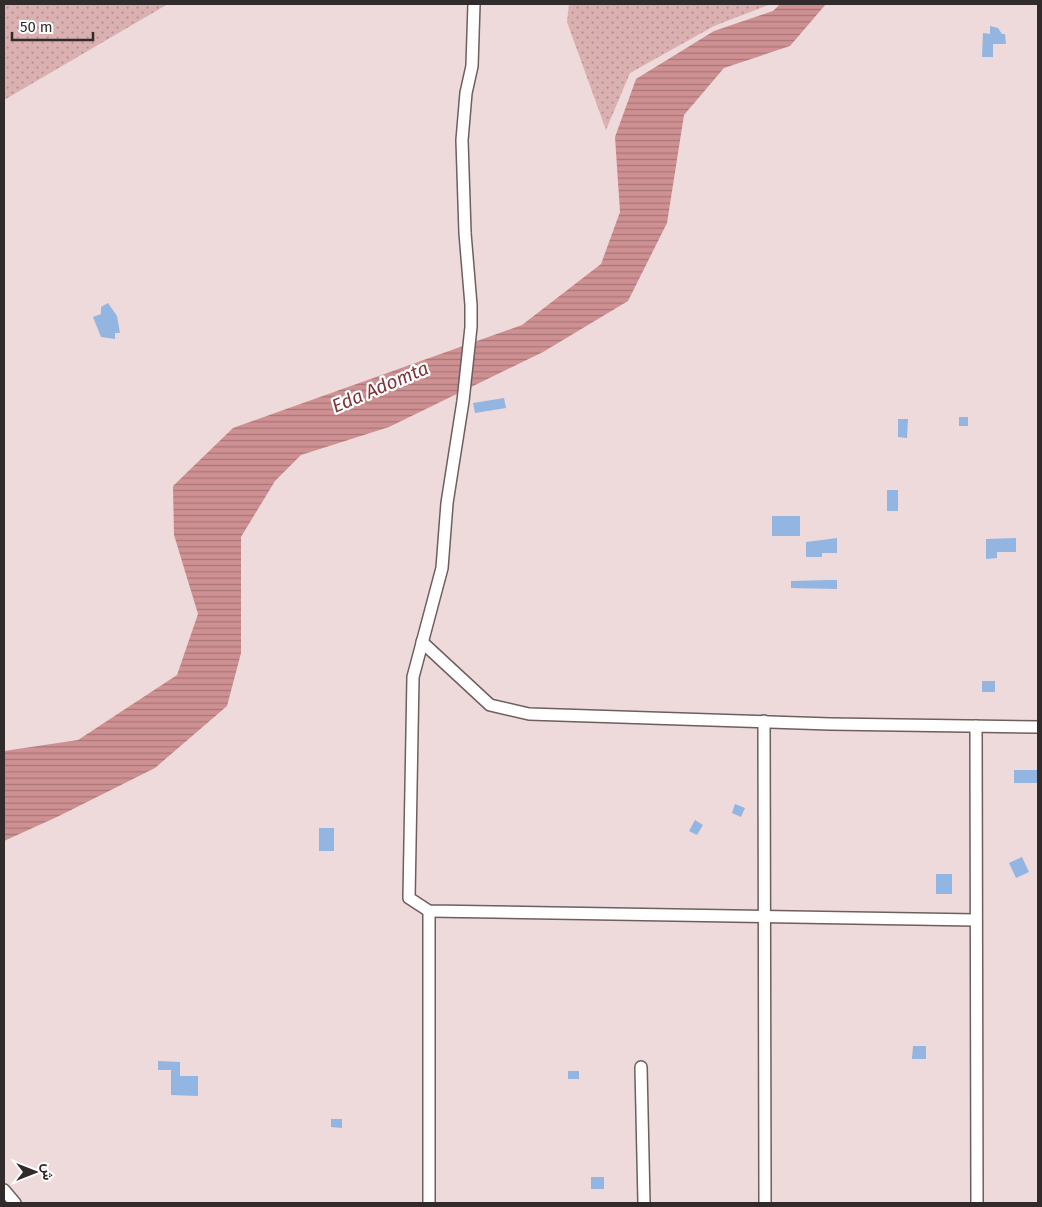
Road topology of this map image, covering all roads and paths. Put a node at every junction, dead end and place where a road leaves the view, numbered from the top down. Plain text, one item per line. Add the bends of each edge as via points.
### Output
1 (474, 4) edge
2 (422, 642) junction
3 (764, 722) junction
4 (976, 726) junction
5 (1038, 727) edge
6 (430, 911) junction
7 (764, 916) junction
8 (976, 920) junction
9 (641, 1067) dead end
10 (4, 1190) edge
11 (15, 1203) edge
12 (429, 1203) edge
13 (644, 1203) edge
14 (765, 1203) edge
15 (977, 1203) edge

1 - 2 street via 472,66 462,140 470,327 463,401 447,503 442,568
2 - 3 street via 490,704 529,714
2 - 6 street via 413,677 410,898
3 - 4 street
3 - 7 street
4 - 5 street
4 - 8 street
6 - 7 street
6 - 12 street
7 - 8 street
7 - 14 street
8 - 15 street
9 - 13 street
10 - 11 street

